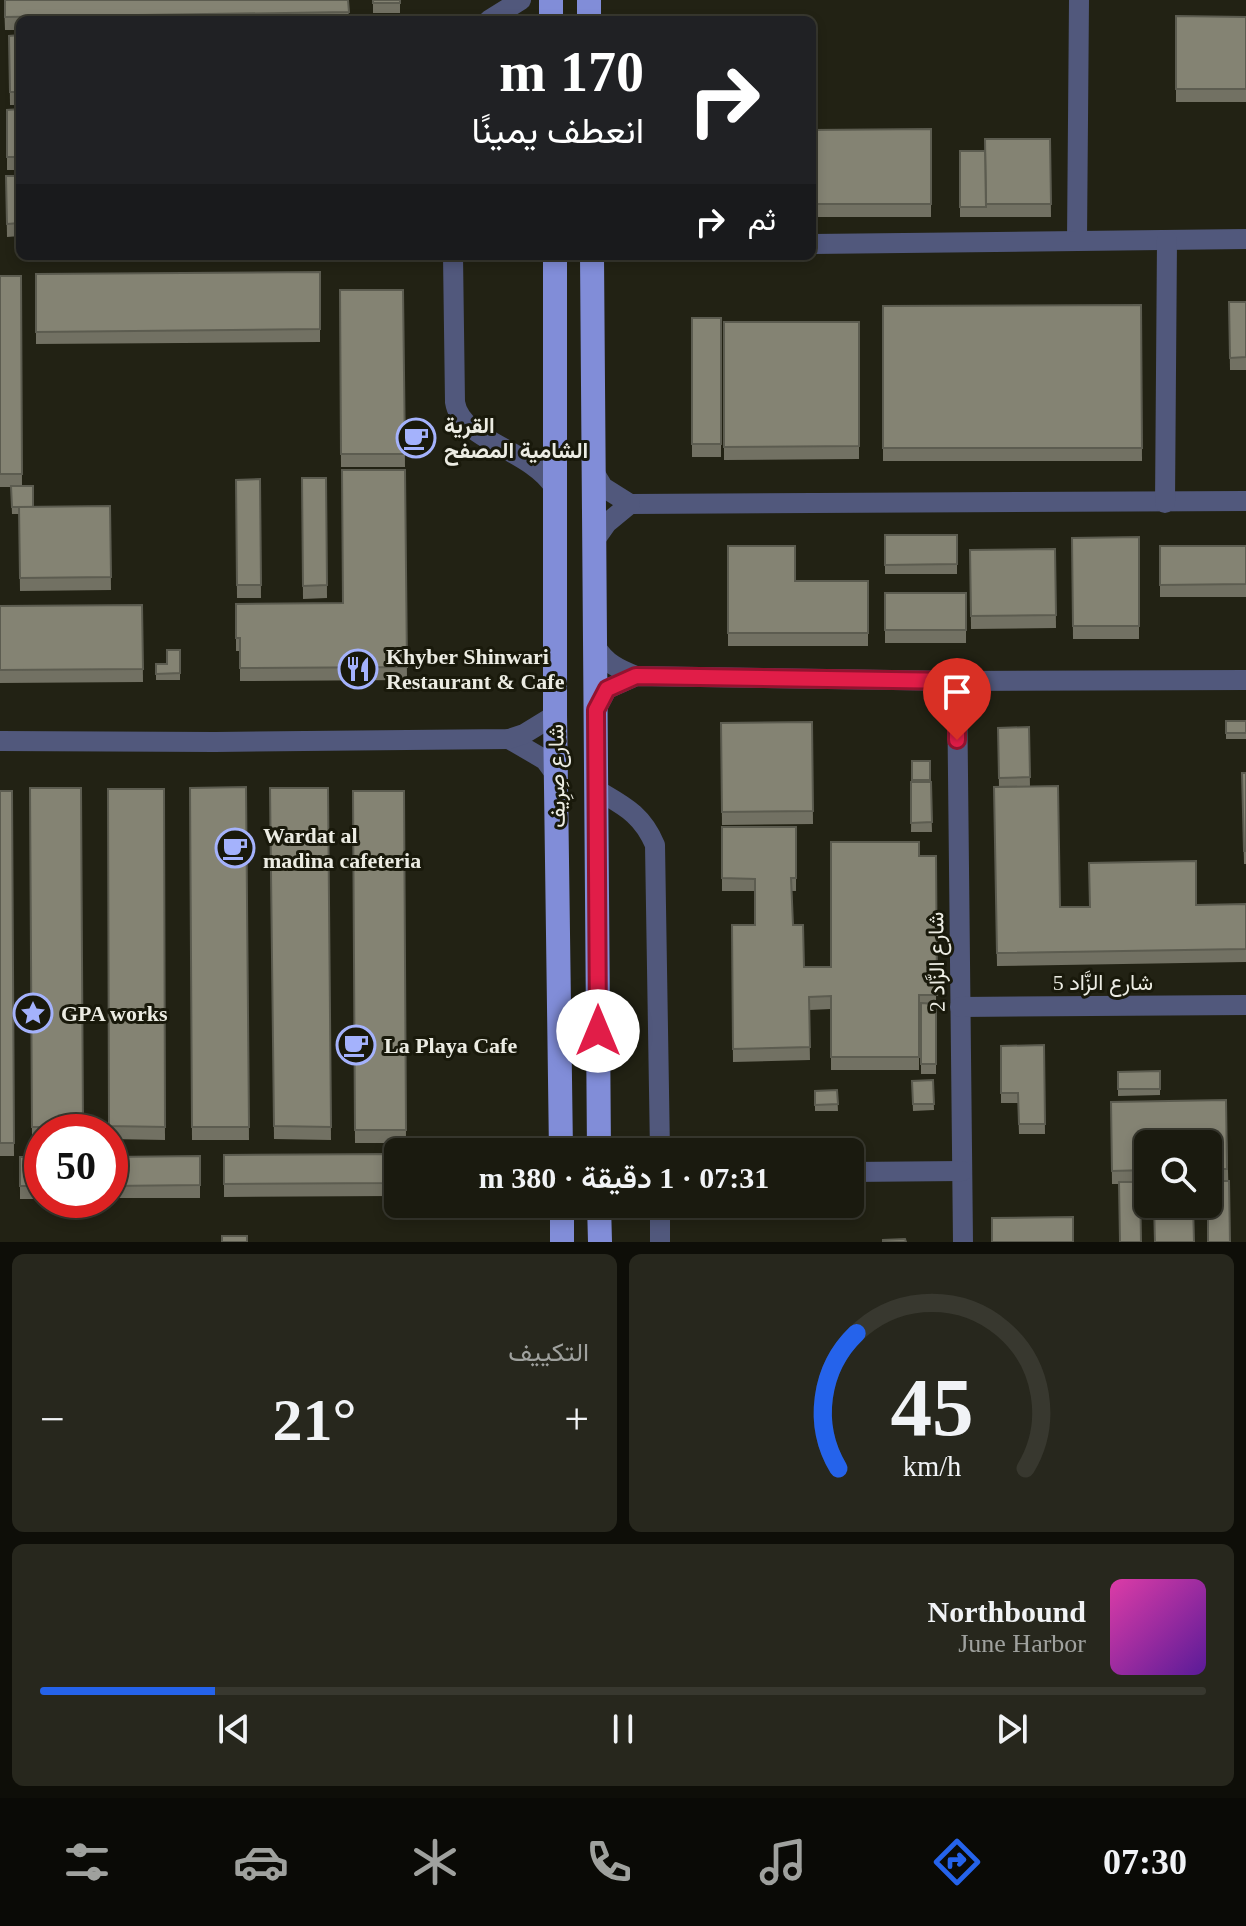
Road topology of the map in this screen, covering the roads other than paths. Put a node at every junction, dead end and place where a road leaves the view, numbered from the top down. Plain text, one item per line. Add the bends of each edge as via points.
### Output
1 (521, 0) edge
2 (1079, 0) edge
3 (495, 16) edge
4 (1246, 239) edge
5 (1077, 240) junction
6 (1167, 240) junction
7 (816, 244) edge
8 (453, 260) edge
9 (555, 260) edge
10 (592, 260) edge
11 (594, 472) junction
12 (554, 487) junction
13 (1246, 501) edge
14 (1165, 503) junction
15 (630, 504) junction
16 (595, 540) junction
17 (596, 647) junction
18 (636, 676) junction
19 (1246, 680) edge
20 (957, 681) junction
21 (596, 710) junction
22 (555, 715) junction
23 (509, 739) junction
24 (0, 741) edge
25 (556, 775) junction
26 (597, 790) junction
27 (1246, 1005) edge
28 (960, 1007) junction
29 (561, 1138) edge
30 (599, 1138) edge
31 (660, 1138) edge
32 (962, 1171) junction
33 (864, 1172) edge
34 (562, 1218) edge
35 (599, 1218) edge
36 (660, 1218) edge
37 (562, 1242) edge
38 (600, 1242) edge
39 (660, 1242) edge
40 (963, 1242) edge

1 - 3 street
2 - 5 street
4 - 6 street
5 - 6 street
5 - 7 street
6 - 14 street
8 - 12 street via 455,402 460,418 471,430 535,465
9 - 12 main road, شارع صِرِيف
10 - 11 main road, شارع صِرِيف
11 - 15 street via 603,487
11 - 16 main road, شارع صِرِيف
12 - 22 main road, شارع صِرِيف
13 - 14 street
14 - 15 street
15 - 16 street
16 - 17 main road, شارع صِرِيف
17 - 18 street via 603,659
17 - 21 main road, شارع صِرِيف
18 - 20 street
18 - 21 street via 607,689
19 - 20 street
20 - 28 street, شارع الزَّاد 2
21 - 26 main road, شارع صِرِيف
22 - 23 street
22 - 25 main road, شارع صِرِيف
23 - 24 street
23 - 25 street via 545,760
25 - 29 main road, شارع صِرِيف
26 - 30 main road, شارع صِرِيف
26 - 31 street via 633,812 655,845
27 - 28 street, شارع الزَّاد 5
28 - 32 street, شارع الزَّاد 2
32 - 33 street
32 - 40 street, شارع الزَّاد 2
34 - 37 main road
35 - 38 main road
36 - 39 street

